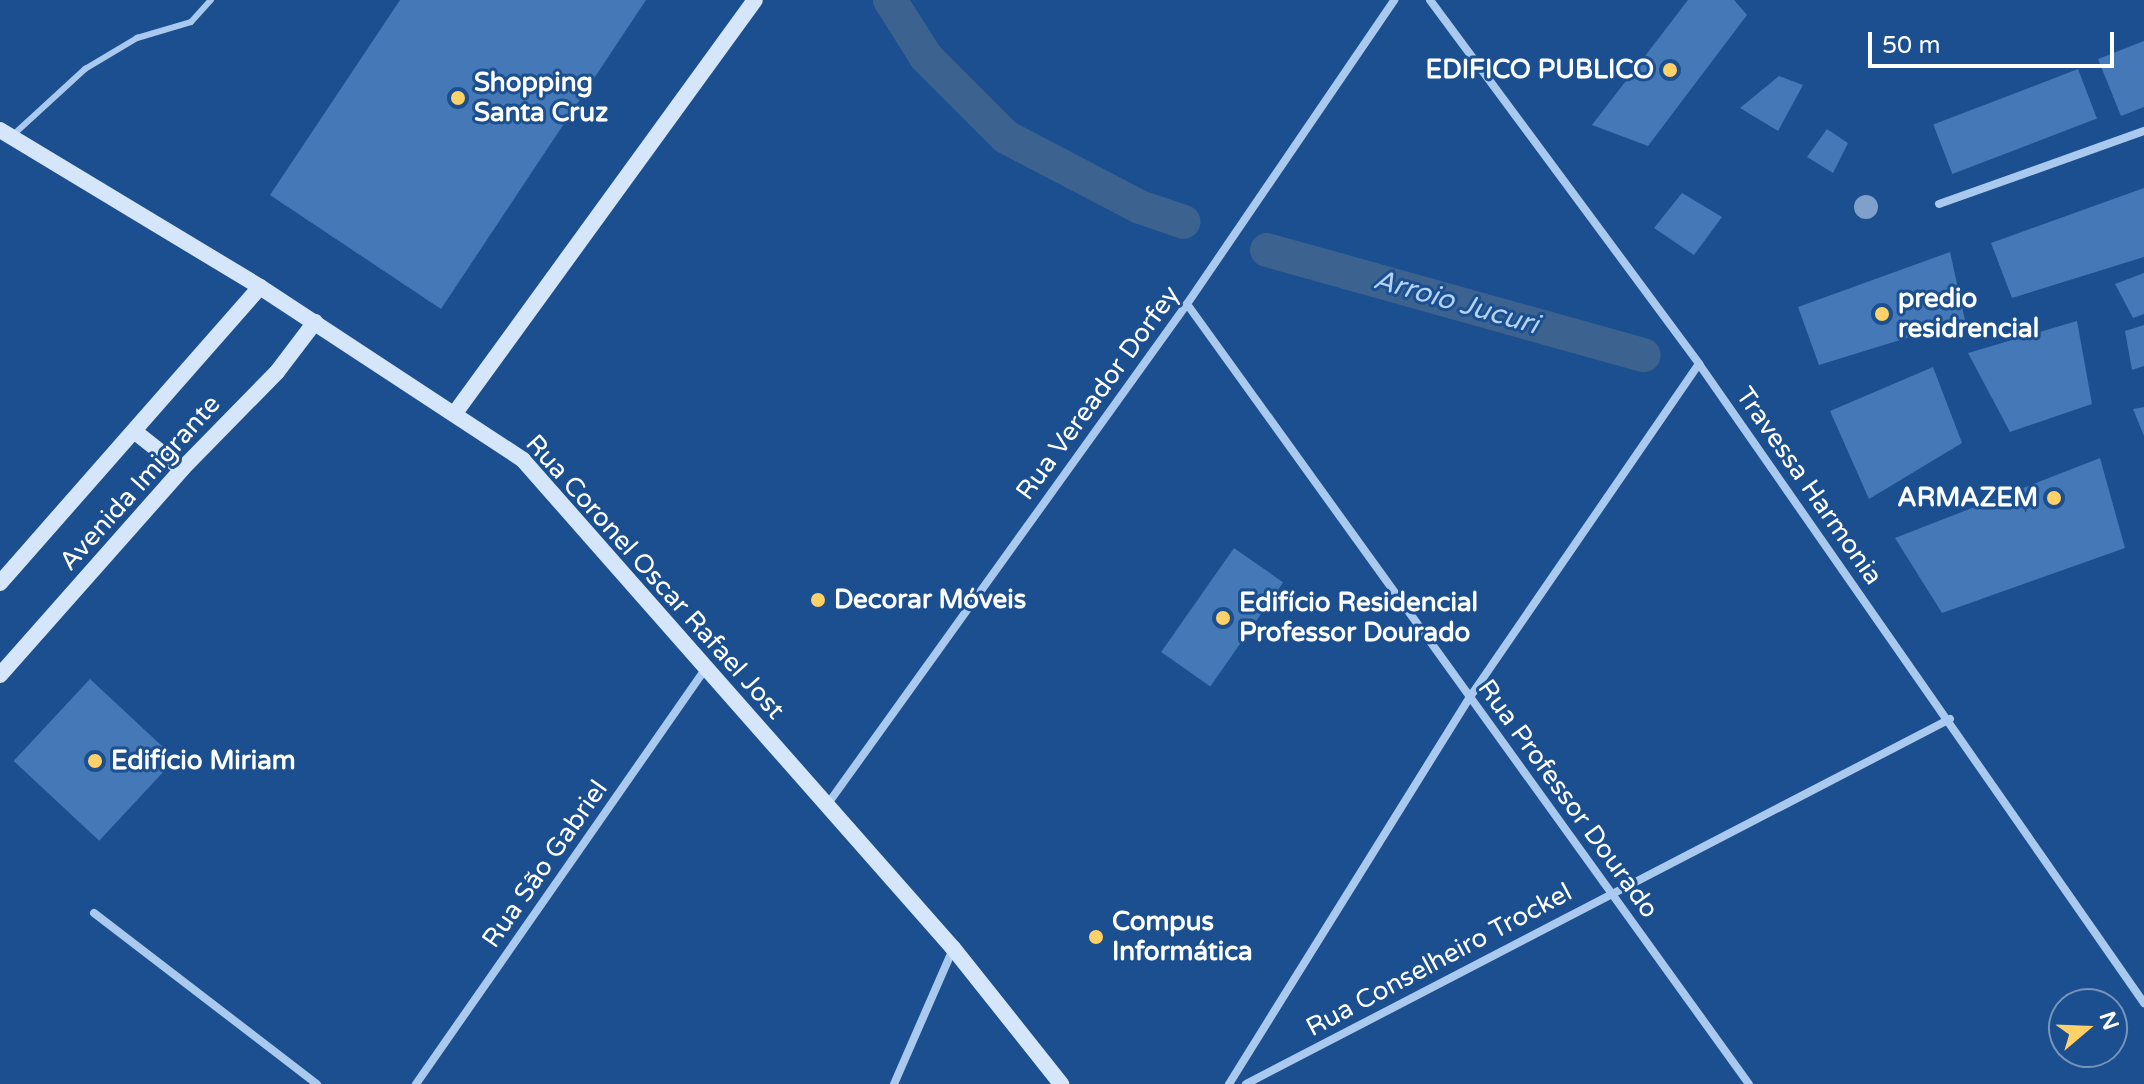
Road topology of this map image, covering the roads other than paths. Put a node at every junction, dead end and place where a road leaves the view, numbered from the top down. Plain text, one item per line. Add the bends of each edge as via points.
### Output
1 (211, 0) edge
2 (755, 0) edge
3 (1394, 0) edge
4 (1430, 0) edge
5 (2144, 131) edge
6 (5, 134) edge
7 (1939, 204) dead end
8 (260, 287) junction
9 (1187, 304) junction
10 (315, 322) junction
11 (1699, 364) junction
12 (455, 413) junction
13 (134, 431) junction
14 (182, 469) junction
15 (0, 583) edge
16 (707, 666) junction
17 (0, 675) edge
18 (1470, 697) junction
19 (1950, 719) junction
20 (827, 805) junction
21 (1612, 893) junction
22 (94, 913) dead end
23 (953, 948) junction
24 (2144, 1003) edge
25 (317, 1084) edge
26 (416, 1084) edge
27 (894, 1084) edge
28 (1061, 1084) edge
29 (1229, 1084) edge
30 (1246, 1084) edge
31 (1749, 1084) edge

1 - 6 lane via 191,22 137,38 85,69
2 - 12 street
3 - 9 street, Rua Vereador Dorfey
4 - 11 street, Travessa Harmonia
5 - 7 street
6 - 8 street, Rua Coronel Oscar Rafael Jost
8 - 10 street, Rua Coronel Oscar Rafael Jost
8 - 13 street, Avenida Imigrante
9 - 18 street, Rua Professor Dourado
9 - 20 street, Rua Vereador Dorfey
10 - 12 street, Rua Coronel Oscar Rafael Jost
10 - 14 street, Avenida Imigrante via 277,372
11 - 18 street
11 - 19 street, Travessa Harmonia
12 - 16 street, Rua Coronel Oscar Rafael Jost via 523,460
13 - 14 street
13 - 15 street, Avenida Imigrante
14 - 17 street, Avenida Imigrante
16 - 20 street, Rua Coronel Oscar Rafael Jost
16 - 26 street, Rua São Gabriel
18 - 21 street, Rua Professor Dourado
18 - 29 street
19 - 21 street, Rua Conselheiro Trockel
19 - 24 street, Travessa Harmonia
20 - 23 street, Rua Coronel Oscar Rafael Jost
21 - 30 street, Rua Conselheiro Trockel
21 - 31 street, Rua Professor Dourado
22 - 25 street
23 - 27 street
23 - 28 street, Rua Coronel Oscar Rafael Jost

